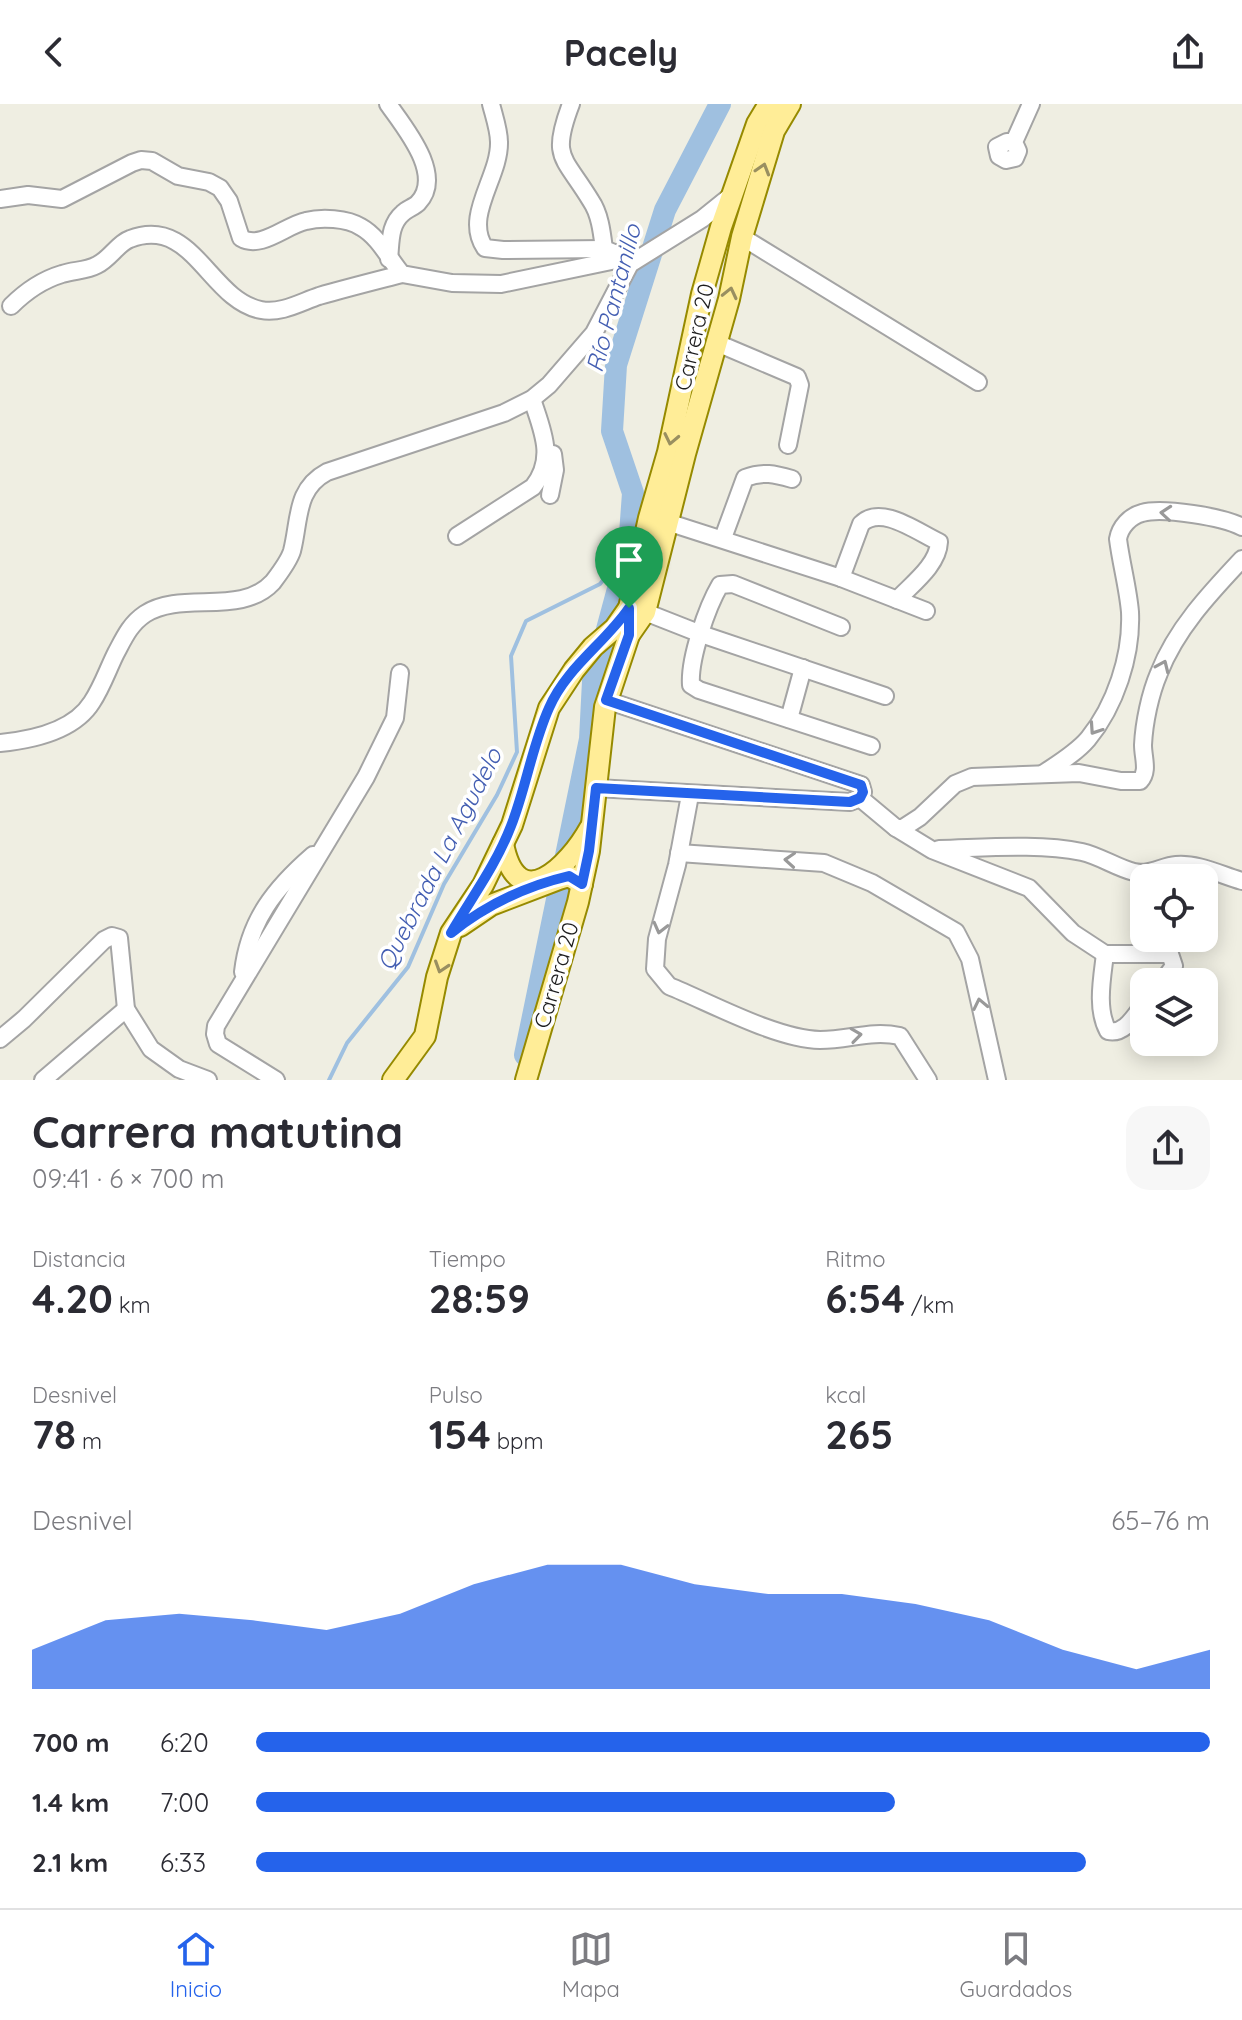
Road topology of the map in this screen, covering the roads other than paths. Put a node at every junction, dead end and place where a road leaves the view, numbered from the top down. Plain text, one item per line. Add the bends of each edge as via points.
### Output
1 (388, 104) edge
2 (491, 104) edge
3 (571, 104) edge
4 (769, 104) edge
5 (790, 104) edge
6 (1031, 104) edge
7 (1014, 142) dead end
8 (733, 194) junction
9 (0, 199) edge
10 (742, 237) junction
11 (604, 249) junction
12 (389, 259) junction
13 (630, 261) junction
14 (402, 274) junction
15 (11, 306) dead end
16 (717, 343) junction
17 (978, 382) dead end
18 (532, 399) junction
19 (546, 442) junction
20 (788, 445) dead end
21 (792, 479) dead end
22 (550, 495) dead end
23 (667, 522) junction
24 (1242, 527) edge
25 (457, 536) dead end
26 (723, 538) junction
27 (1242, 559) edge
28 (841, 578) junction
29 (897, 600) junction
30 (637, 610) junction
31 (926, 611) dead end
32 (841, 627) dead end
33 (622, 632) junction
34 (701, 634) junction
35 (803, 668) junction
36 (400, 673) dead end
37 (885, 696) dead end
38 (606, 700) junction
39 (789, 719) junction
40 (0, 743) edge
41 (871, 746) dead end
42 (1042, 775) junction
43 (596, 788) junction
44 (690, 795) junction
45 (860, 798) junction
46 (592, 825) junction
47 (896, 828) junction
48 (503, 844) junction
49 (932, 850) junction
50 (679, 853) junction
51 (563, 868) junction
52 (1242, 881) edge
53 (582, 884) junction
54 (451, 933) junction
55 (1105, 954) junction
56 (1172, 968) edge
57 (126, 1009) junction
58 (1130, 1020) edge
59 (0, 1039) edge
60 (43, 1080) edge
61 (208, 1080) edge
62 (276, 1080) edge
63 (393, 1080) edge
64 (526, 1080) edge
65 (928, 1080) edge
66 (997, 1080) edge

1 - 12 street via 426,164 425,193 396,220
2 - 11 street via 499,142 478,221 478,238 485,248
3 - 11 street via 560,150 593,203
4 - 8 main road, Carrera 20
10 -> 5 main road, Carrera 20 via 774,131
6 - 7 street
8 - 13 street via 702,219
8 -> 30 main road, Carrera 20 via 702,294 649,518
9 - 12 street via 62,199 132,163 152,161 178,176 220,188 246,241 259,241 306,221 338,220 360,225
16 -> 10 main road, Carrera 20
10 - 17 street
11 - 13 street
12 - 14 street
13 - 14 street via 501,284
13 - 18 street via 594,333
14 - 15 street via 264,311 247,306 218,282 185,244 144,234 126,240 99,265 26,291
16 - 20 street via 797,377 800,385
16 - 23 main road, Carrera 20
18 - 19 street
18 - 40 street via 313,479 291,555 271,583 226,601 170,604 148,612 124,636 91,704 74,721 45,734
19 - 22 street via 554,456
19 - 25 street via 546,464 533,487
21 - 26 street via 771,473 745,478
23 - 26 street
23 - 30 main road, Carrera 20
24 -> 42 street via 1225,519 1159,511 1141,513 1125,523 1118,539 1130,613 1113,699 1087,740
26 - 28 street
42 -> 27 street via 1079,773 1131,782 1143,778 1145,731 1158,674 1208,592
28 - 29 street
28 - 29 street via 861,524 881,515 939,542 931,563
29 - 31 street
30 - 33 main road, Carrera 20
30 - 34 street
32 - 34 street via 733,584 720,585
33 - 38 main road, Carrera 20
33 - 48 main road via 593,647 559,689
34 - 35 street
34 - 39 street via 691,685
35 - 37 street
35 - 39 street
36 - 62 street via 395,718 366,777 216,1026 218,1044
38 - 43 main road, Carrera 20
38 - 45 street via 861,785
39 - 41 street
42 - 47 street via 972,777 955,784 920,817
43 - 44 street
43 - 46 main road, Carrera 20
44 - 45 street via 850,802
44 - 50 street
45 - 47 street
46 - 51 main road
46 - 53 main road, Carrera 20
47 - 49 street
48 - 51 main road via 519,879 543,879
48 - 54 main road
49 - 52 street via 1081,852 1133,872 1190,865
49 - 55 street via 1029,888 1073,933
50 -> 65 street via 657,939 655,969 669,986 786,1035 821,1040 880,1032 900,1036
66 -> 50 street via 970,959 956,932 872,883 824,863
51 - 53 main road
51 - 54 main road via 491,905
53 - 64 main road, Carrera 20
54 -> 63 main road via 425,1036
55 - 56 street via 1170,954
55 - 58 street via 1102,1020 1108,1031 1115,1032
57 - 59 street via 119,938 112,936
57 - 60 street
57 - 61 street via 151,1049 179,1069

